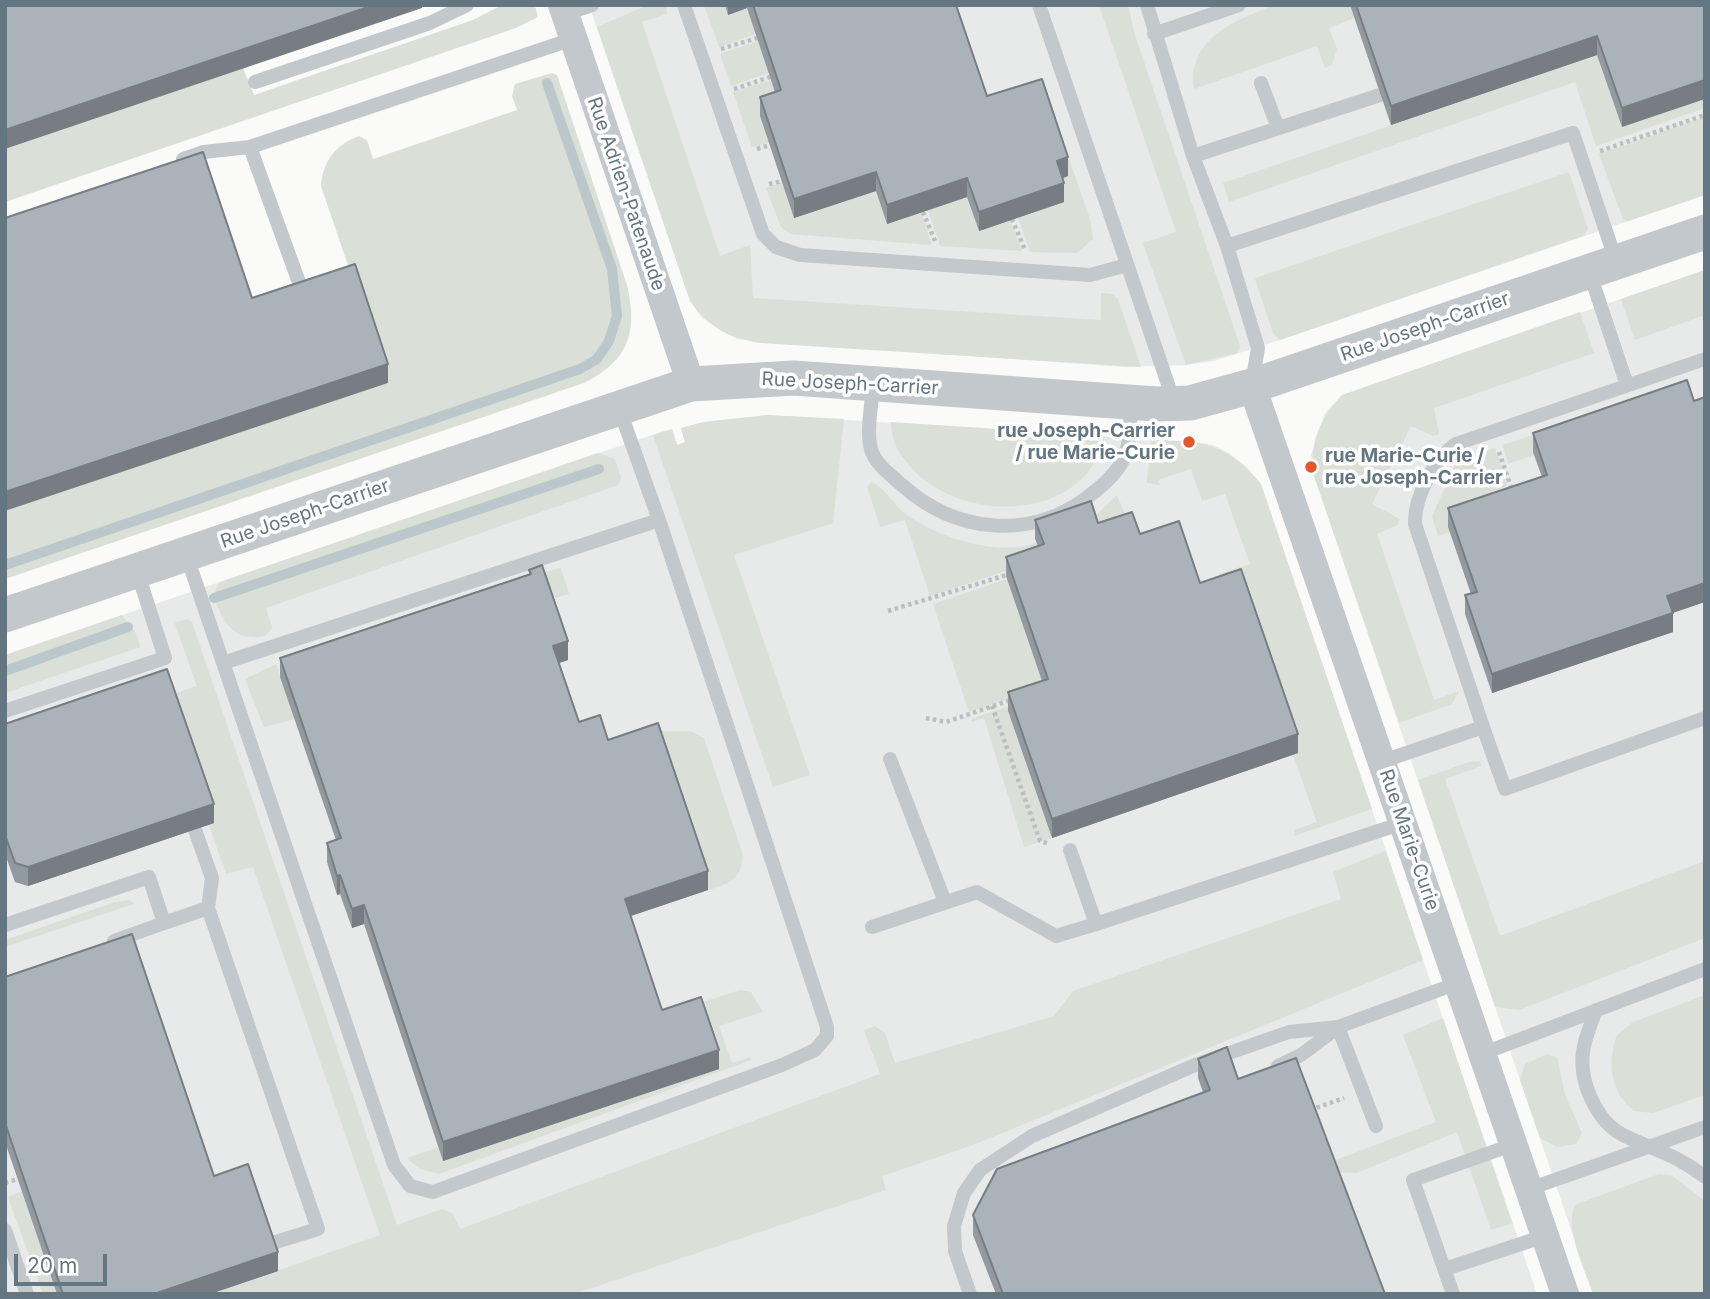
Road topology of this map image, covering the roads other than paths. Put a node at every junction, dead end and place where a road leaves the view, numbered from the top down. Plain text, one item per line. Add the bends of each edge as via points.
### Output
1 (467, 5) edge
2 (592, 5) edge
3 (684, 5) edge
4 (1039, 5) edge
5 (1147, 5) edge
6 (1239, 5) edge
7 (567, 19) edge
8 (1154, 34) junction
9 (255, 82) dead end
10 (1261, 83) dead end
11 (1380, 95) edge
12 (1278, 128) junction
13 (250, 147) junction
14 (1193, 156) junction
15 (164, 165) edge
16 (1705, 232) edge
17 (1227, 246) junction
18 (1127, 265) junction
19 (1603, 266) junction
20 (305, 300) edge
21 (1705, 359) edge
22 (691, 384) junction
23 (873, 384) junction
24 (1627, 385) junction
25 (1252, 386) junction
26 (1131, 403) junction
27 (1175, 404) junction
28 (619, 406) junction
29 (659, 520) junction
30 (187, 554) junction
31 (137, 570) junction
32 (5, 615) edge
33 (223, 663) junction
34 (5, 711) edge
35 (1705, 718) edge
36 (1483, 727) junction
37 (890, 760) dead end
38 (1382, 761) junction
39 (1404, 823) junction
40 (195, 830) edge
41 (1070, 850) dead end
42 (945, 902) junction
43 (208, 908) junction
44 (164, 923) junction
45 (1097, 924) junction
46 (5, 925) edge
47 (872, 927) dead end
48 (104, 944) edge
49 (1705, 969) edge
50 (1458, 983) junction
51 (1596, 1010) junction
52 (1338, 1027) junction
53 (1484, 1053) junction
54 (1258, 1073) edge
55 (1376, 1126) dead end
56 (1705, 1127) edge
57 (1515, 1144) junction
58 (1652, 1146) junction
59 (1705, 1177) edge
60 (1529, 1189) junction
61 (5, 1230) edge
62 (1545, 1236) junction
63 (268, 1244) edge
64 (1445, 1269) junction
65 (27, 1294) edge
66 (970, 1294) edge
67 (1453, 1294) edge
68 (1565, 1294) edge

1 - 9 lane via 430,23
2 - 7 lane
3 - 18 lane via 763,234 776,247 800,256 1090,275
4 - 18 lane
5 - 8 lane
6 - 8 lane
7 - 13 lane
7 - 22 street, Rue Adrien-Patenaude
8 - 14 lane
10 - 12 lane
11 - 12 lane
12 - 14 lane
13 - 15 lane via 204,152
13 - 20 lane
14 - 17 lane
16 - 19 street, Rue Joseph-Carrier
17 - 19 lane via 1573,133
17 - 25 lane via 1258,348
18 - 27 lane
19 - 24 lane
19 - 25 street, Rue Joseph-Carrier
21 - 24 lane
22 - 23 street, Rue Joseph-Carrier via 771,377
22 - 28 street, Rue Joseph-Carrier
23 - 26 street, Rue Joseph-Carrier
23 - 26 lane via 871,449 887,471 942,514 1007,527 1028,525 1063,511 1107,481 1127,448
24 - 36 lane via 1457,444 1441,457 1416,505 1415,523
25 - 27 street, Rue Joseph-Carrier
25 - 38 street, Rue Marie-Curie
26 - 27 street, Rue Joseph-Carrier
28 - 29 lane
28 - 30 street, Rue Joseph-Carrier
29 - 33 lane
29 - 33 lane via 793,919 827,1036 815,1050 782,1065 445,1188 421,1191 410,1186 394,1165
30 - 31 street, Rue Joseph-Carrier
30 - 33 lane
31 - 32 street, Rue Joseph-Carrier
31 - 34 lane via 165,658
35 - 36 lane via 1505,789
36 - 38 lane
37 - 42 lane
38 - 39 street, Rue Marie-Curie
39 - 45 lane
39 - 50 street, Rue Marie-Curie
40 - 43 lane via 212,878
41 - 45 lane
42 - 45 lane via 977,892 1056,936
42 - 47 lane
43 - 44 lane
43 - 63 lane via 318,1229
44 - 46 lane via 149,877
44 - 48 lane
49 - 51 lane
50 - 52 lane
50 - 53 street, Rue Marie-Curie
51 - 53 lane
51 - 58 lane via 1583,1053 1589,1093 1608,1124
52 - 54 lane via 1293,1059
52 - 55 lane
52 - 66 lane via 1289,1032 1195,1065 1032,1136 980,1170 964,1193 954,1226 955,1251
53 - 57 street, Rue Marie-Curie
56 - 58 lane
57 - 60 street, Rue Marie-Curie
57 - 64 lane via 1413,1180
58 - 59 lane via 1671,1153
58 - 60 lane
60 - 62 street, Rue Marie-Curie
61 - 65 lane
62 - 64 lane
62 - 68 street, Rue Marie-Curie
64 - 67 lane

